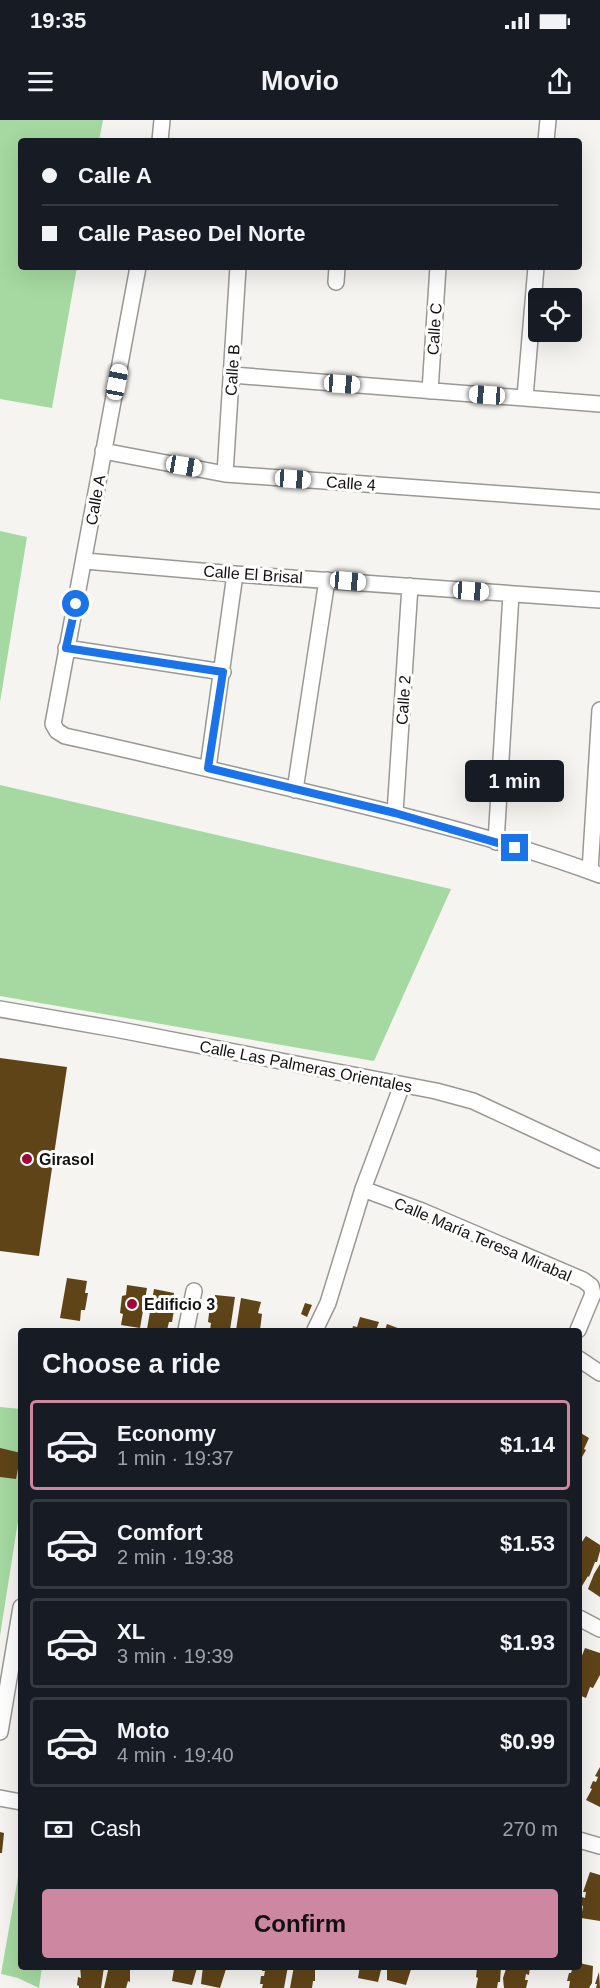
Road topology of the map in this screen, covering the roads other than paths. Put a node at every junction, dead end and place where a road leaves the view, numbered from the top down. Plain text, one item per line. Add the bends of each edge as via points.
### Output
1 (162, 120) edge
2 (548, 120) edge
3 (160, 138) edge
4 (546, 138) edge
5 (137, 270) edge
6 (238, 270) edge
7 (438, 270) edge
8 (536, 270) edge
9 (232, 375) junction
10 (430, 390) junction
11 (525, 397) junction
12 (600, 404) edge
13 (104, 451) junction
14 (225, 474) junction
15 (600, 501) edge
16 (85, 561) junction
17 (235, 574) junction
18 (327, 580) junction
19 (410, 586) junction
20 (511, 594) junction
21 (600, 600) edge
22 (66, 648) junction
23 (223, 672) junction
24 (600, 710) edge
25 (208, 768) junction
26 (296, 790) junction
27 (395, 813) junction
28 (496, 842) junction
29 (595, 873) edge
30 (0, 1009) edge
31 (402, 1085) junction
32 (600, 1160) edge
33 (363, 1190) junction
34 (194, 1291) dead end
35 (186, 1328) edge
36 (316, 1328) edge
37 (579, 1328) edge
38 (582, 1361) edge
39 (600, 1373) edge
40 (582, 1620) edge
41 (18, 1625) edge
42 (600, 1629) edge
43 (0, 1732) edge
44 (0, 1798) edge
45 (18, 1801) edge
46 (582, 1841) edge
47 (600, 1846) edge

1 - 3 street
2 - 4 street
5 - 13 street, Calle A
6 - 9 street, Calle B
7 - 10 street, Calle C
8 - 11 street
9 - 10 street
9 - 14 street, Calle B
10 - 11 street
11 - 12 street
13 - 14 street, Calle 4
13 - 16 street, Calle A
14 - 15 street, Calle 4
16 - 17 street, Calle El Brisal
16 - 22 street, Calle A
17 - 18 street, Calle El Brisal
17 - 23 street
18 - 19 street, Calle El Brisal
18 - 26 street
19 - 20 street, Calle El Brisal
19 - 27 street, Calle 2
20 - 21 street, Calle El Brisal
20 - 28 street
22 - 23 street
22 - 25 street, Calle A via 53,724 57,731
23 - 25 street
24 - 29 street
25 - 26 street
26 - 27 street
27 - 28 street
28 - 29 street
30 - 31 street, Calle Las Palmeras Orientales
31 - 32 street, Calle Las Palmeras Orientales via 473,1101
31 - 33 street
33 - 36 street via 328,1303
33 - 37 street, Calle María Teresa Mirabal via 583,1280 591,1286 593,1294
34 - 35 street
38 - 39 street
40 - 42 street
41 - 43 street
44 - 45 street
46 - 47 street

